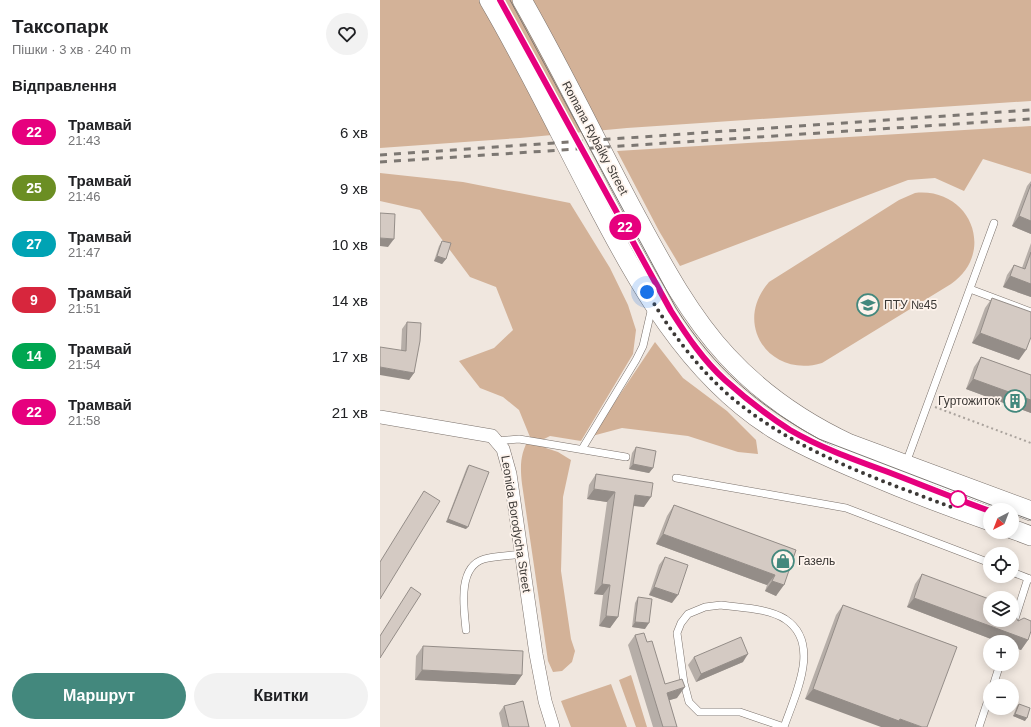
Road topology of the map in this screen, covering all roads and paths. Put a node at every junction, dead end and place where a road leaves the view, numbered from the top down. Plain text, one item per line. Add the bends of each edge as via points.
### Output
1 (489, 0) edge
2 (522, 0) edge
3 (994, 223) dead end
4 (970, 289) junction
5 (653, 303) junction
6 (1031, 312) edge
7 (928, 404) junction
8 (380, 417) edge
9 (498, 441) junction
10 (1031, 443) edge
11 (582, 449) junction
12 (626, 457) dead end
13 (905, 465) junction
14 (676, 478) dead end
15 (1031, 511) edge
16 (983, 518) edge
17 (1019, 532) edge
18 (1031, 536) edge
19 (521, 554) junction
20 (983, 560) edge
21 (1019, 574) edge
22 (1029, 578) edge
23 (1019, 608) edge
24 (466, 630) dead end
25 (983, 715) edge
26 (553, 727) edge
27 (784, 727) edge
28 (979, 727) edge

1 - 5 main road via 615,238
2 - 13 main road, Romana Rybalky Street via 664,267 712,340 750,379 798,417 850,444
3 - 4 lane
4 - 6 lane
4 - 7 lane
5 - 11 lane via 639,355
5 - 16 main road via 701,367 748,410 802,445 899,487
7 - 10 path
7 - 13 lane
8 - 9 street, Leonida Borodycha Street via 480,433 492,436
9 - 11 lane via 519,439
9 - 19 street, Leonida Borodycha Street via 510,474
11 - 12 lane
13 - 15 main road, Romana Rybalky Street
14 - 20 lane via 846,508
17 - 18 main road
19 - 24 lane via 476,563 465,585
19 - 26 street, Leonida Borodycha Street via 537,660
21 - 22 lane
22 - 23 lane
25 - 28 lane
27 - 27 lane via 740,712 698,712 689,702 677,633 688,614 705,607 722,605 770,613 784,619 795,628 800,634 804,659

